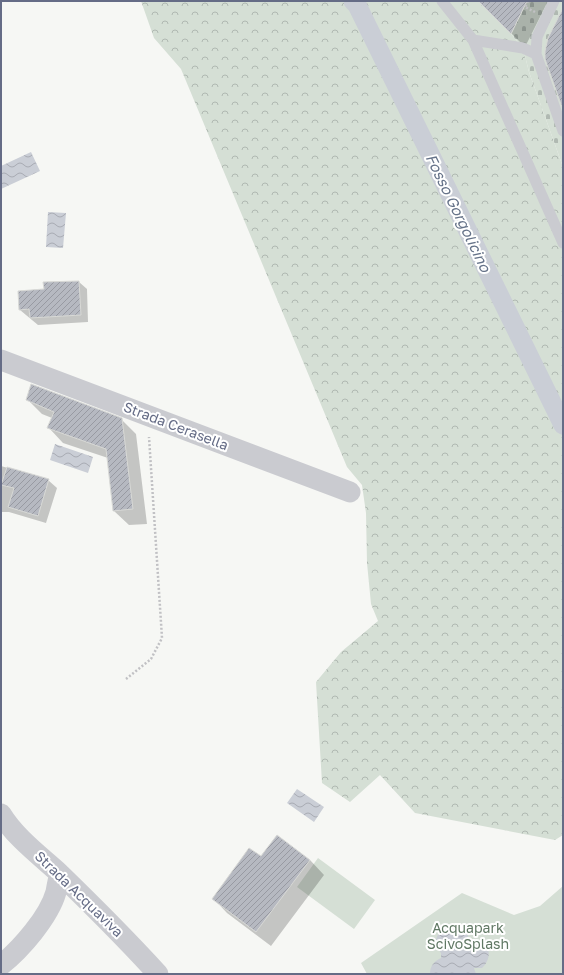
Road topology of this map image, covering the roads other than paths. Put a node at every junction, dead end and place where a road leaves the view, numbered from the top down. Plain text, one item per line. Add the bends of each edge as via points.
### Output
1 (442, 1) edge
2 (554, 1) edge
3 (473, 40) junction
4 (536, 54) junction
5 (563, 131) edge
6 (563, 243) edge
7 (1, 360) edge
8 (350, 492) dead end
9 (1, 814) edge
10 (60, 874) junction
11 (1, 965) edge
12 (158, 974) edge

1 - 3 lane
2 - 4 lane via 537,37
3 - 4 lane via 523,48
3 - 6 lane
4 - 5 lane
7 - 8 street, Strada Cerasella
9 - 10 street, Strada Acquaviva via 22,839
10 - 11 street via 55,894 36,929
10 - 12 street, Strada Acquaviva

